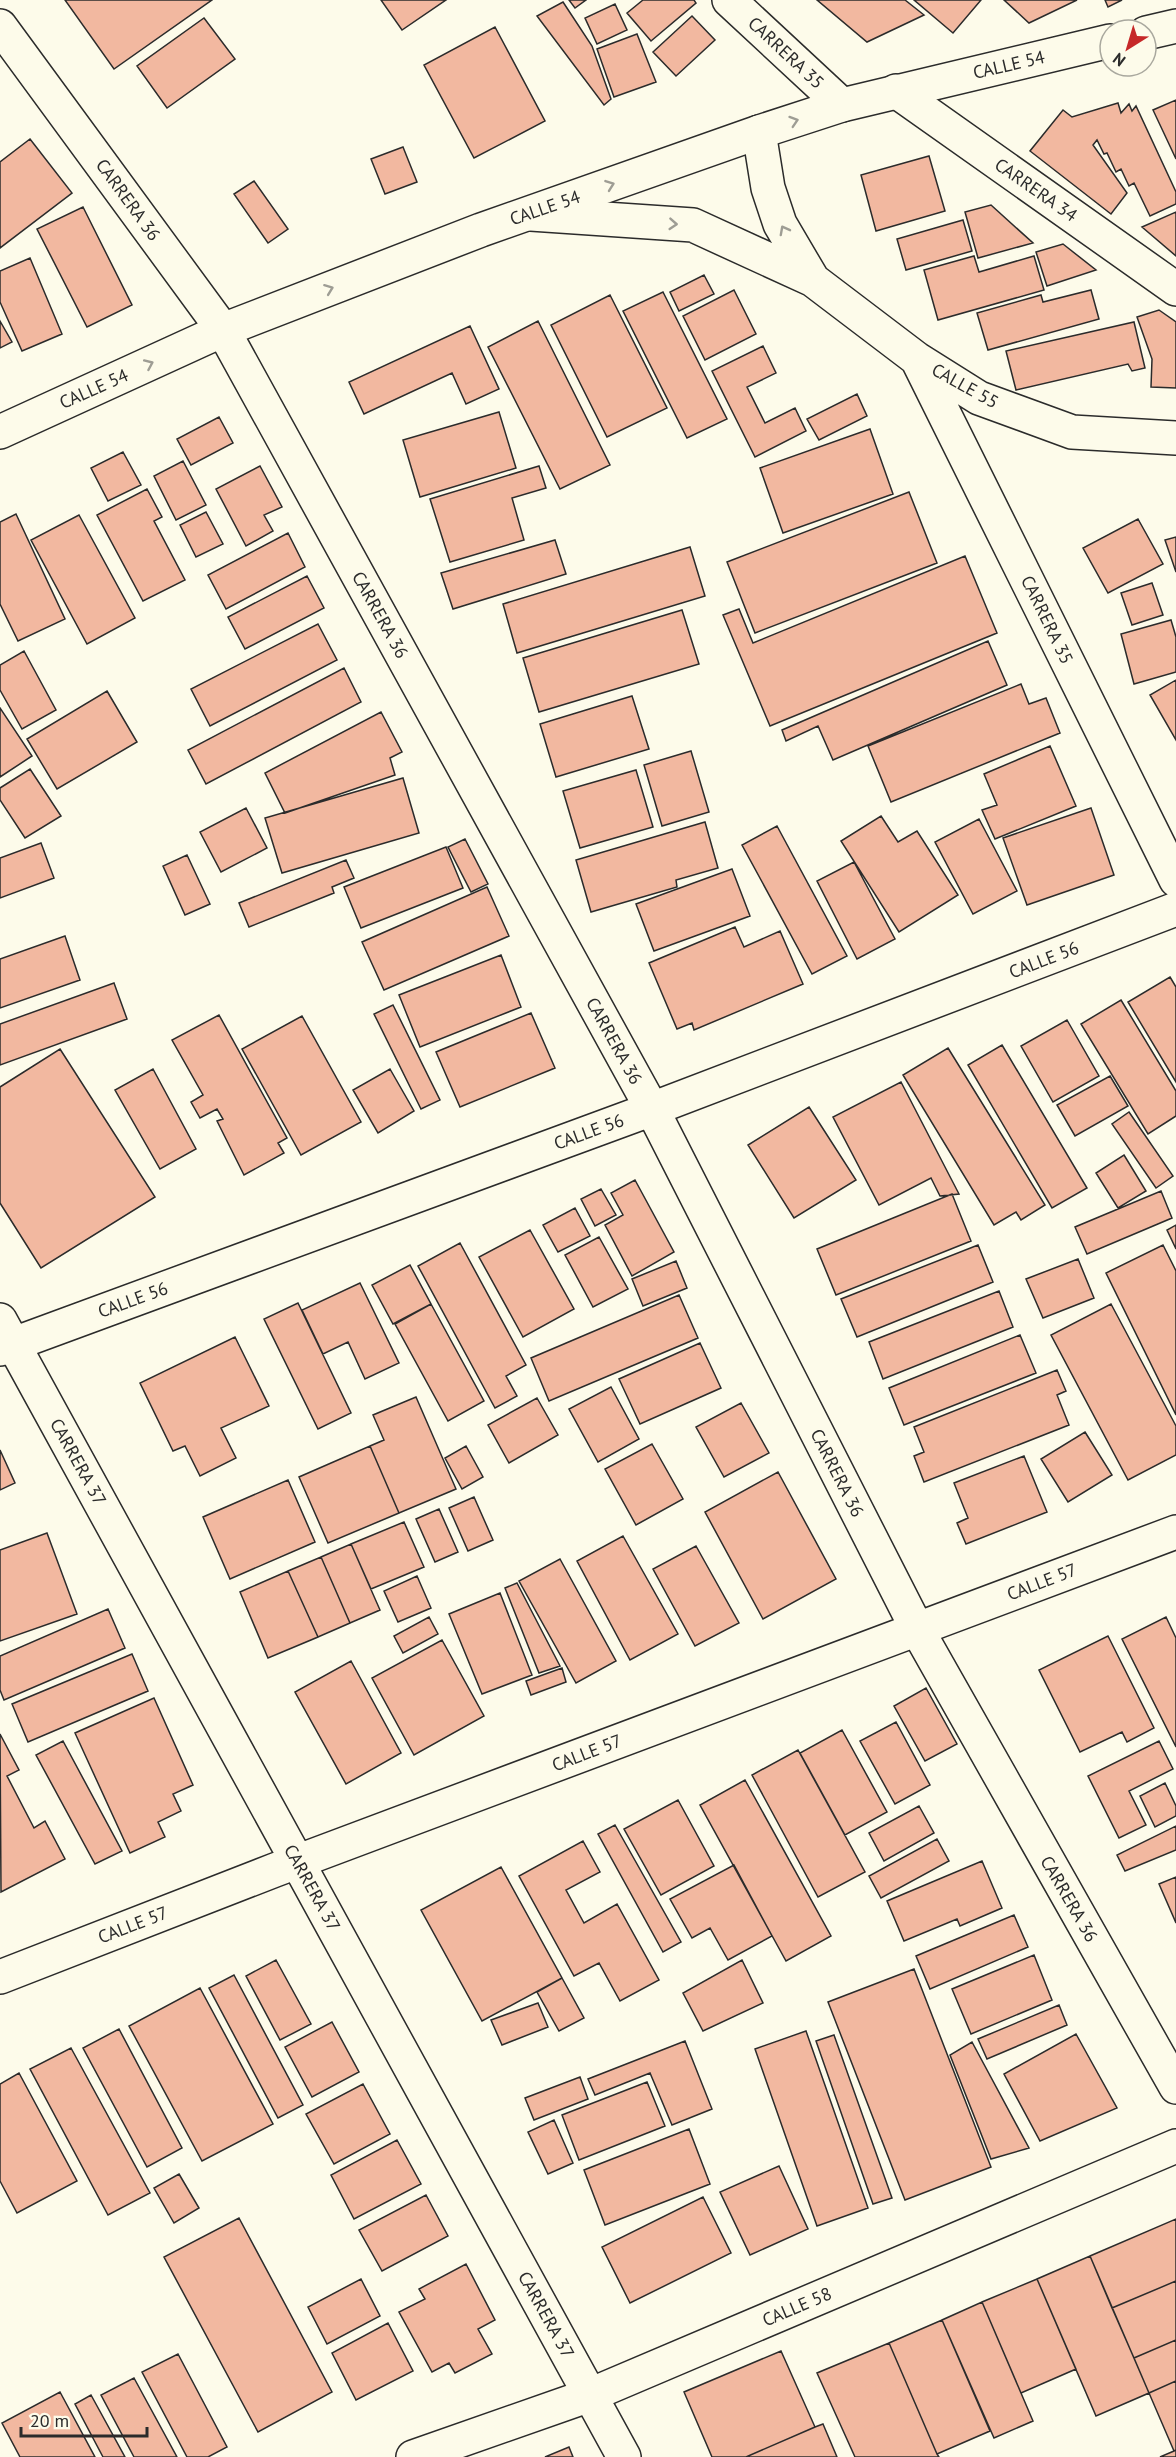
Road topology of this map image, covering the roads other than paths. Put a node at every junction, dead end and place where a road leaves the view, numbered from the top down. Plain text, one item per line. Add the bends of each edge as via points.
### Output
1 (729, 0) edge
2 (0, 26) edge
3 (1176, 26) edge
4 (1158, 30) edge
5 (1098, 44) edge
6 (896, 91) junction
7 (842, 105) junction
8 (759, 132) junction
9 (531, 214) junction
10 (813, 280) junction
11 (1176, 289) edge
12 (224, 330) junction
13 (917, 359) junction
14 (0, 432) edge
15 (1176, 438) edge
16 (1176, 880) edge
17 (1176, 909) edge
18 (652, 1109) junction
19 (4, 1338) edge
20 (1176, 1532) edge
21 (916, 1629) junction
22 (298, 1862) junction
23 (0, 1977) edge
24 (1176, 2087) edge
25 (1176, 2146) edge
26 (590, 2395) junction
27 (413, 2457) edge
28 (624, 2457) edge

1 - 7 street, CARRERA 35
2 - 12 street, CARRERA 36
3 - 4 street
5 - 6 street, CALLE 54
6 - 7 street, CALLE 54
6 - 11 street, CARRERA 34
8 -> 7 street, CALLE 54
9 -> 8 street, CALLE 54
10 -> 8 street, CALLE 55 via 780,224 768,188
9 -> 10 street, CALLE 55 via 693,225
12 -> 9 street, CALLE 54
10 - 13 street, CALLE 55
14 -> 12 street, CALLE 54
12 - 18 street, CARRERA 36
13 - 15 street, CALLE 55 via 979,398 1072,432
13 - 16 street, CARRERA 35
17 - 18 street, CALLE 56
18 - 19 street, CALLE 56
18 - 21 street, CARRERA 36
19 - 22 street, CARRERA 37
20 - 21 street, CALLE 57
21 - 22 street, CALLE 57
21 - 24 street, CARRERA 36
22 - 23 street, CALLE 57
22 - 26 street, CARRERA 37
25 - 26 street, CALLE 58
26 - 27 street, CALLE 58
26 - 28 street, CARRERA 37

